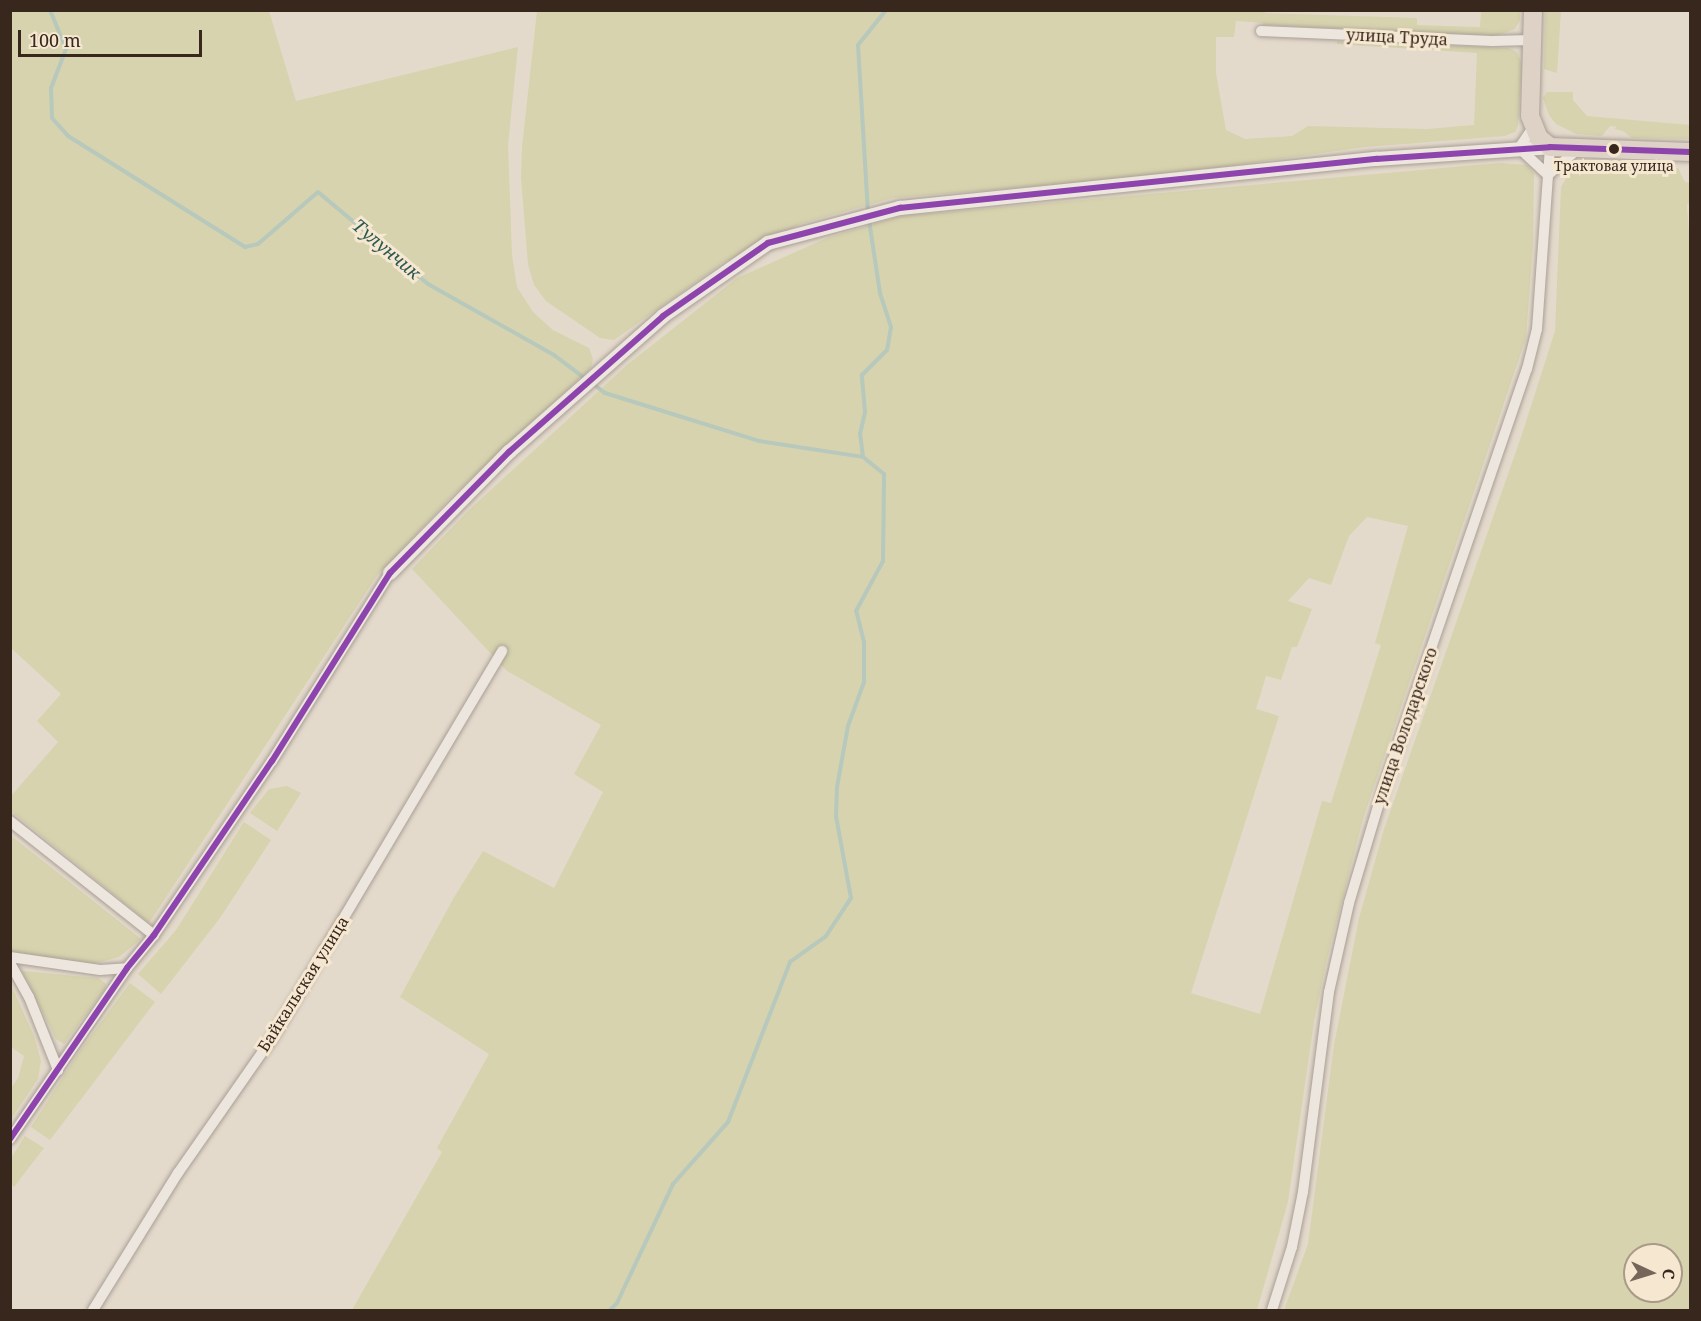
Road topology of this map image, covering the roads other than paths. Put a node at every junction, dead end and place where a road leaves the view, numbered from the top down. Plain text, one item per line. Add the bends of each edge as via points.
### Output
1 (1533, 10) edge
2 (1261, 31) dead end
3 (1532, 40) junction
4 (1534, 126) junction
5 (1550, 147) junction
6 (1519, 148) junction
7 (1578, 149) junction
8 (1690, 152) edge
9 (1548, 175) junction
10 (390, 573) joint
11 (502, 651) dead end
12 (10, 821) edge
13 (154, 935) junction
14 (10, 957) edge
15 (10, 963) edge
16 (127, 968) junction
17 (58, 1070) junction
18 (10, 1139) edge
19 (93, 1311) edge
20 (1272, 1311) edge

1 - 3 highway
2 - 3 street, улица Труда via 1492,42
3 - 4 highway via 1529,101
4 - 5 highway via 1539,138
4 - 6 street
5 - 6 street
5 - 7 highway
5 - 9 street, улица Володарского
6 - 9 street
6 - 10 street via 900,208 768,243 663,316 509,452
7 - 8 highway
7 - 9 street
9 - 20 street, улица Володарского via 1537,329 1527,369 1384,786 1348,903 1329,992 1303,1192 1292,1247
10 - 13 street via 272,760
11 - 19 street, Байкальская улица via 273,1037 178,1173
12 - 13 street
13 - 16 street
14 - 16 street via 100,970
15 - 17 street via 29,997
16 - 17 street
17 - 18 street

